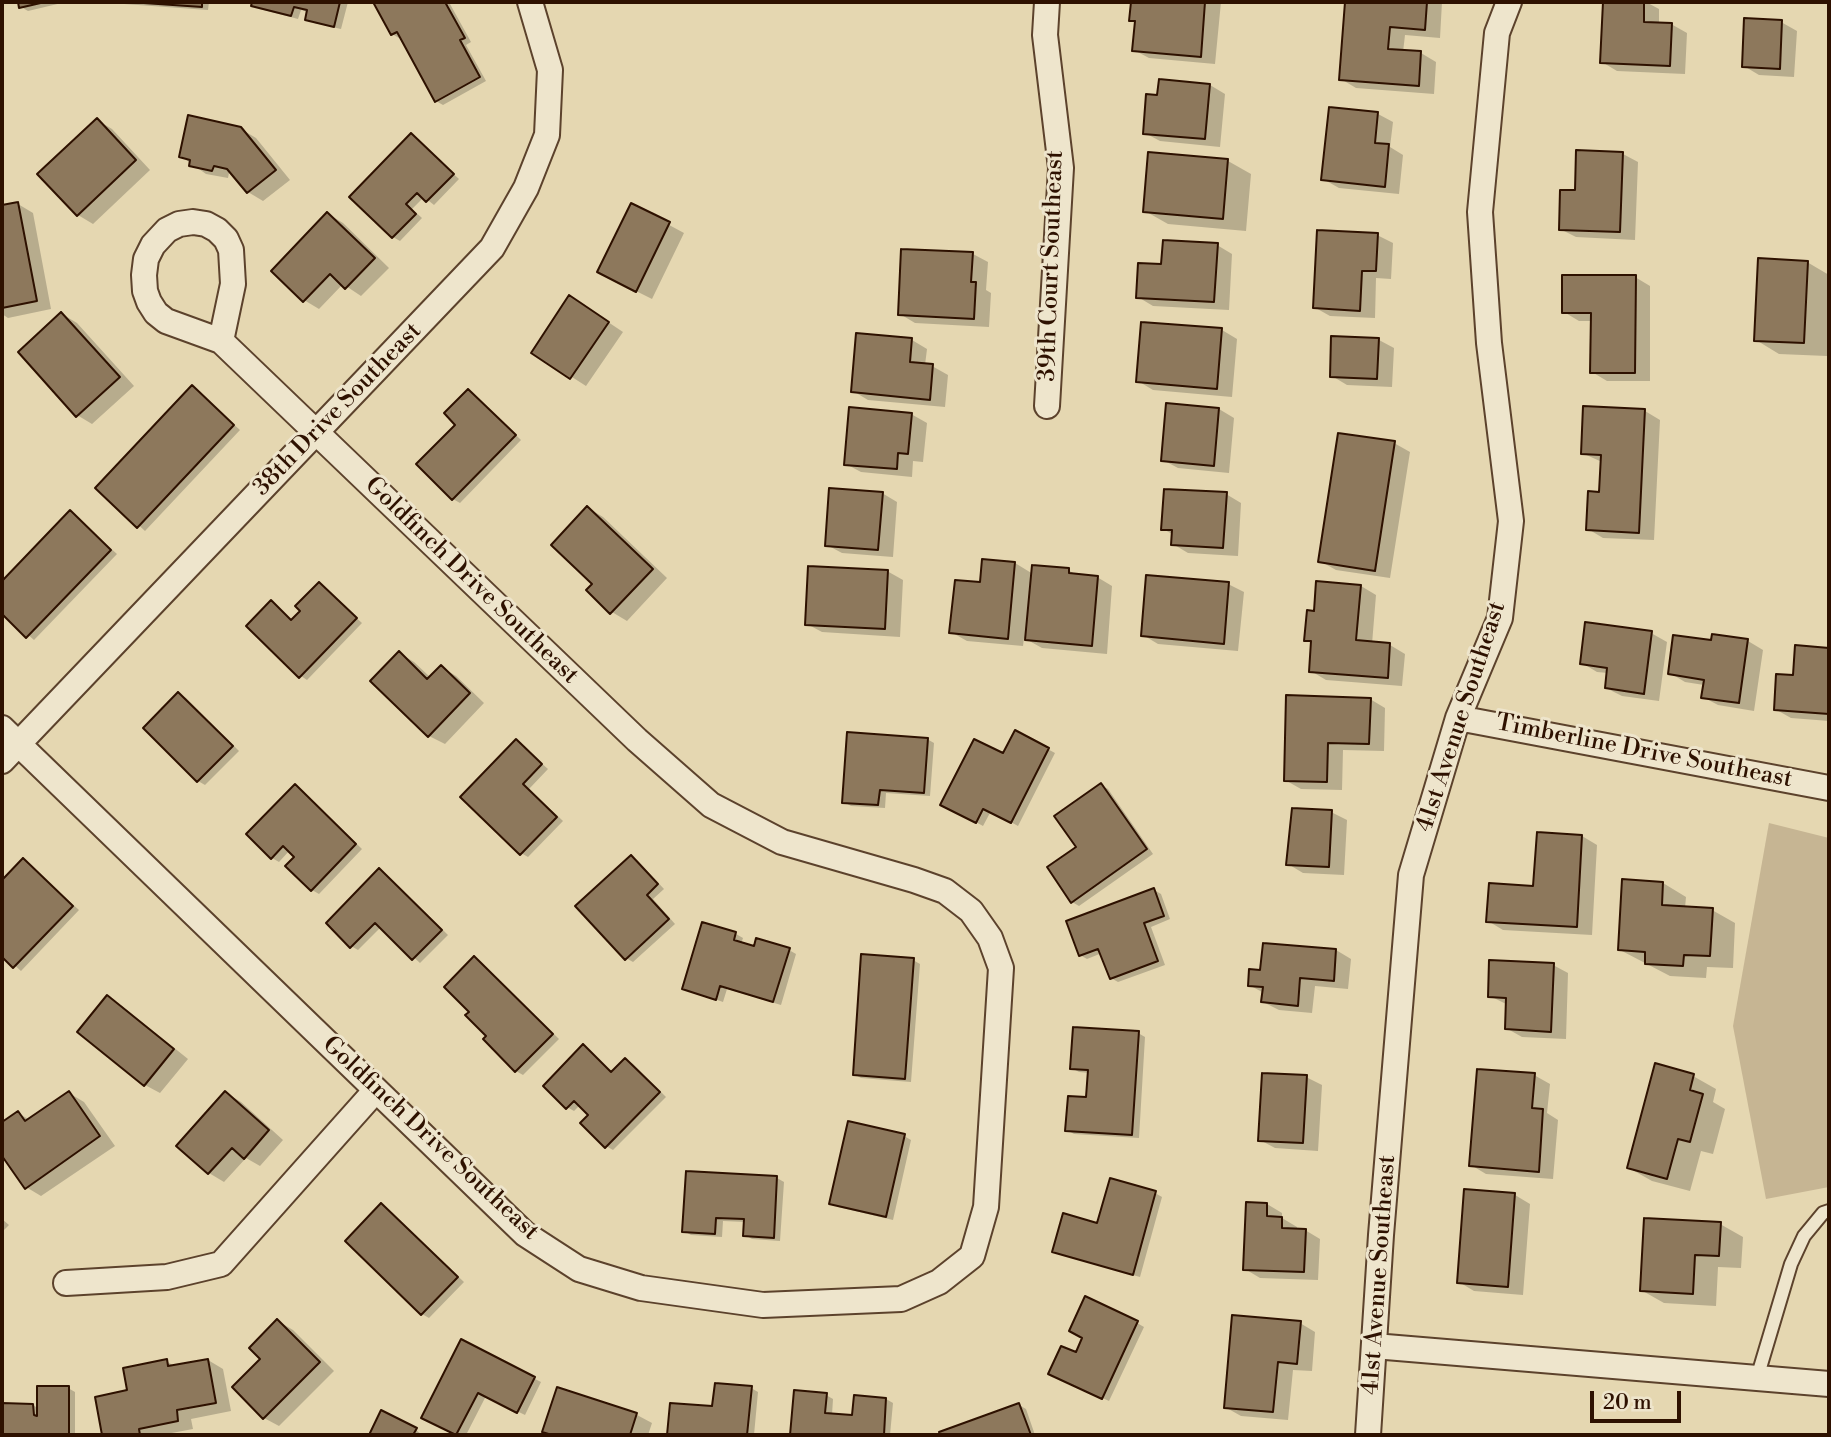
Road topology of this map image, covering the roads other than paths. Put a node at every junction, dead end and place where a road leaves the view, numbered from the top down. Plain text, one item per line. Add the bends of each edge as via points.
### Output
1 (530, 2) edge
2 (1048, 2) edge
3 (1508, 2) edge
4 (221, 341) junction
5 (1047, 406) dead end
6 (316, 432) junction
7 (1458, 718) junction
8 (7, 744) edge
9 (1829, 788) edge
10 (376, 1090) junction
11 (1829, 1211) edge
12 (66, 1283) dead end
13 (1374, 1346) junction
14 (1757, 1378) junction
15 (1829, 1384) edge
16 (1368, 1435) edge

1 - 6 street, 38th Drive Southeast via 550,71 547,135 526,188 492,248
2 - 5 street, 39th Court Southeast via 1045,36 1061,168
3 - 7 street, 41st Avenue Southeast via 1497,33 1480,212 1489,343 1511,521 1500,618
4 - 4 street via 233,284 231,250 226,239 206,224 179,224 153,244 146,259 149,303 166,321
4 - 6 street, Goldfinch Drive Southeast
6 - 8 street, 38th Drive Southeast
6 - 10 street, Goldfinch Drive Southeast via 637,740 711,805 782,842 945,891 971,911 990,938 1001,968 985,1207 972,1256 939,1282 901,1299 763,1305 641,1289 579,1269 525,1234
7 - 9 street, Timberline Drive Southeast
7 - 13 street, 41st Avenue Southeast via 1411,875
8 - 10 street, Goldfinch Drive Southeast
10 - 12 street via 221,1264 167,1277
11 - 14 lane via 1804,1236 1791,1264
13 - 14 street
13 - 16 street, 41st Avenue Southeast
14 - 15 street

